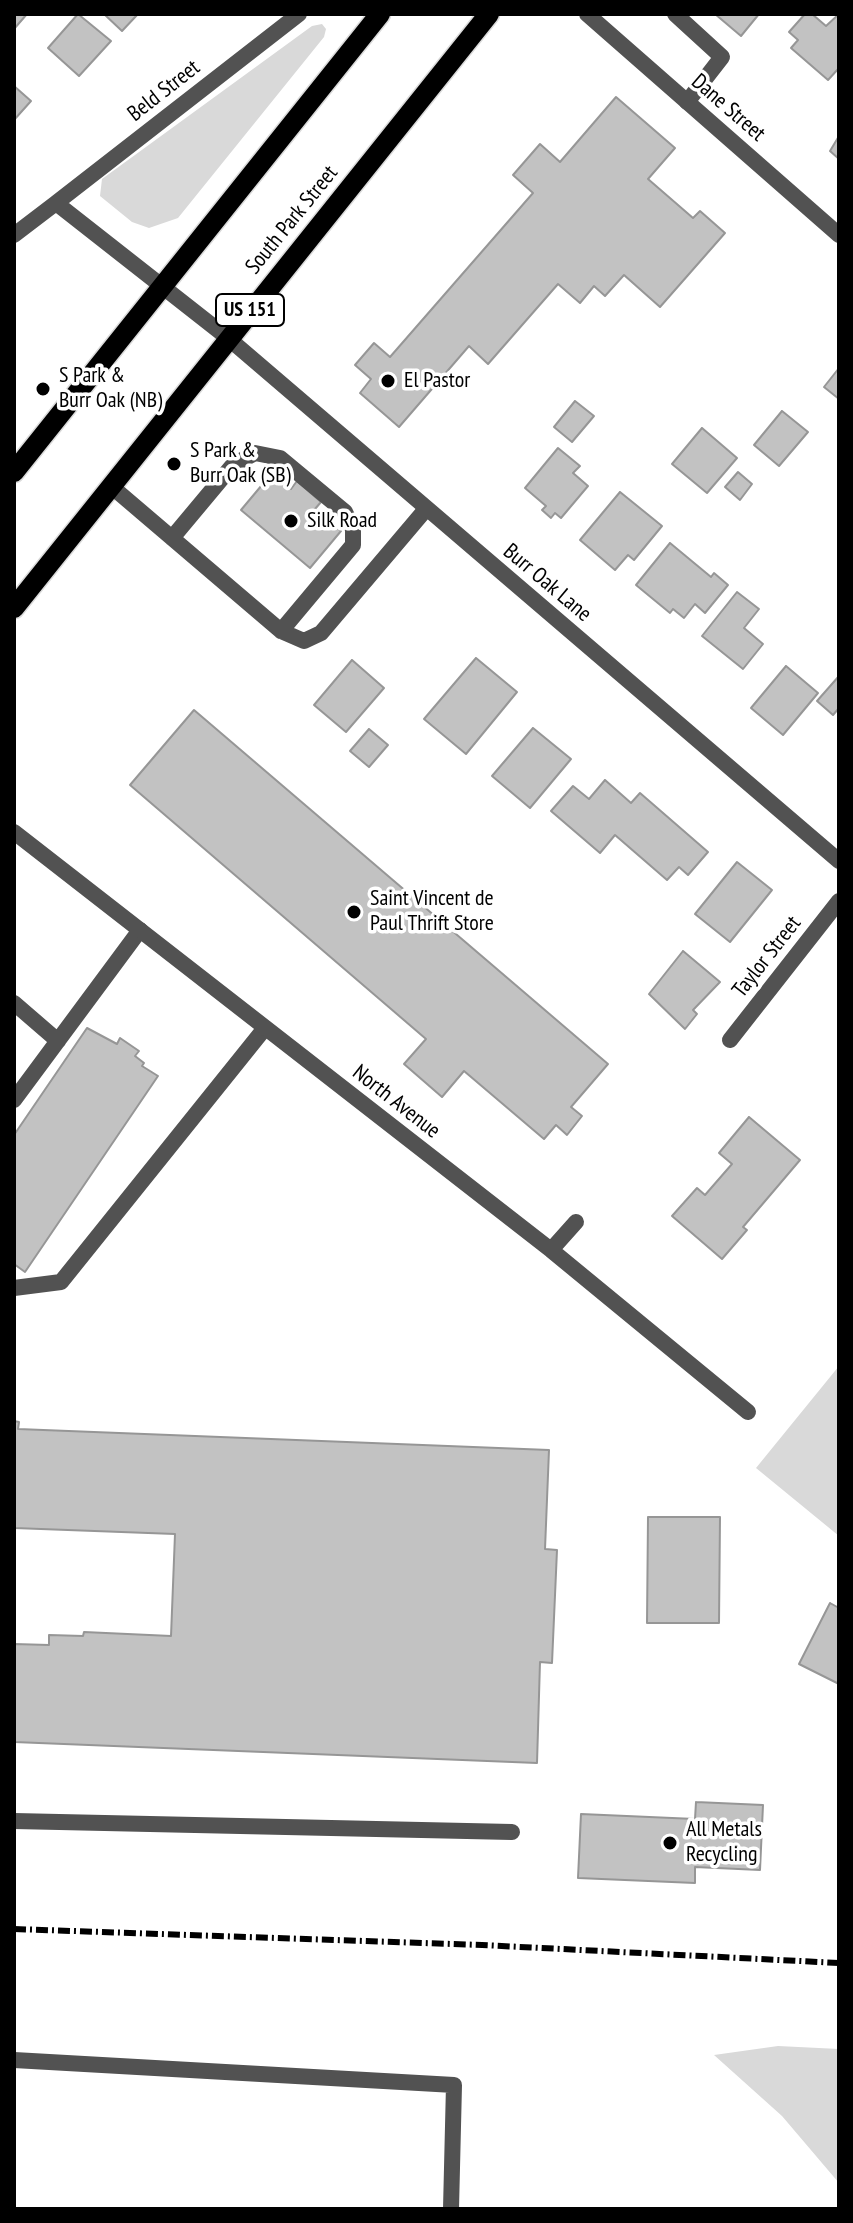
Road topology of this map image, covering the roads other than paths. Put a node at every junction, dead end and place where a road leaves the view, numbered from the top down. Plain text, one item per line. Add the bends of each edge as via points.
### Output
1 (299, 14) edge
2 (380, 14) edge
3 (489, 14) edge
4 (587, 14) edge
5 (675, 14) edge
6 (687, 102) junction
7 (56, 203) junction
8 (14, 235) edge
9 (839, 235) edge
10 (164, 287) junction
11 (228, 338) junction
12 (14, 472) edge
13 (111, 486) junction
14 (426, 509) junction
15 (172, 538) junction
16 (14, 608) edge
17 (281, 631) junction
18 (14, 832) edge
19 (839, 861) edge
20 (839, 901) edge
21 (140, 930) junction
22 (14, 1003) edge
23 (265, 1028) junction
24 (730, 1040) dead end
25 (58, 1041) junction
26 (14, 1100) edge
27 (576, 1222) dead end
28 (551, 1250) junction
29 (14, 1288) edge
30 (748, 1412) dead end
31 (14, 1821) edge
32 (512, 1832) dead end
33 (14, 2060) edge
34 (451, 2209) edge

1 - 7 street, Beld Street
2 - 10 main road
3 - 11 main road, South Park Street / US 151
4 - 6 street, Dane Street
5 - 6 street via 722,57
6 - 9 street, Dane Street
7 - 8 street, Beld Street
7 - 10 street
10 - 11 street
10 - 12 main road
11 - 13 main road, South Park Street / US 151
11 - 14 street, Burr Oak Lane
13 - 15 street
13 - 16 main road, South Park Street / US 151
14 - 17 street via 321,633 304,641
14 - 19 street, Burr Oak Lane
15 - 17 street
15 - 17 street via 233,465 255,453 280,458 345,512 353,545
18 - 21 street, North Avenue
20 - 24 street, Taylor Street
21 - 23 street, North Avenue
21 - 25 street
22 - 25 street
23 - 28 street, North Avenue
23 - 29 street via 61,1282
25 - 26 street
27 - 28 street
28 - 30 street, North Avenue
31 - 32 street
33 - 34 street via 454,2085

